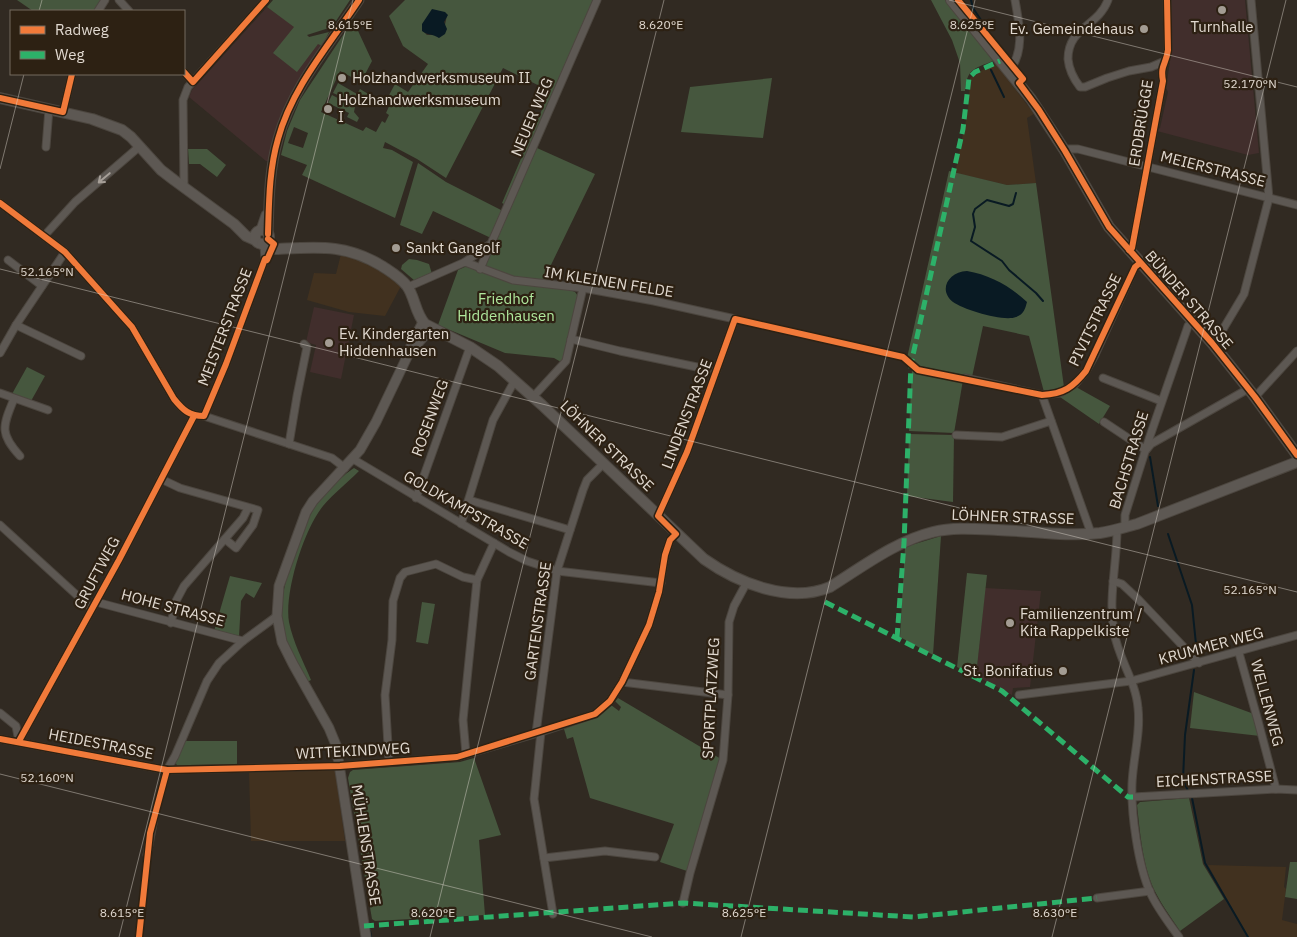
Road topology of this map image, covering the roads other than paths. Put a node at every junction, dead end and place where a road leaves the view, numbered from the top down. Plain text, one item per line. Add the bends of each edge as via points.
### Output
1 (119, 0) edge
2 (266, 0) edge
3 (359, 0) edge
4 (597, 0) edge
5 (951, 0) edge
6 (1015, 0) edge
7 (1108, 0) edge
8 (1167, 0) edge
9 (1251, 0) edge
10 (128, 10) edge
11 (1165, 61) junction
12 (1151, 67) junction
13 (1008, 72) junction
14 (1161, 72) junction
15 (185, 73) edge
16 (72, 75) edge
17 (193, 82) junction
18 (0, 98) edge
19 (49, 110) junction
20 (63, 112) junction
21 (140, 146) junction
22 (46, 147) dead end
23 (1064, 151) junction
24 (1147, 166) junction
25 (184, 188) junction
26 (1269, 198) junction
27 (0, 203) edge
28 (1297, 205) edge
29 (45, 235) junction
30 (262, 238) junction
31 (491, 244) junction
32 (1129, 250) junction
33 (65, 252) junction
34 (8, 260) dead end
35 (464, 262) junction
36 (1140, 263) junction
37 (480, 268) junction
38 (42, 286) junction
39 (408, 287) junction
40 (583, 288) junction
41 (735, 319) joint
42 (1193, 322) junction
43 (16, 325) junction
44 (427, 325) junction
45 (571, 339) junction
46 (1212, 343) junction
47 (304, 344) dead end
48 (470, 347) junction
49 (1, 351) edge
50 (1297, 351) edge
51 (81, 356) dead end
52 (716, 371) junction
53 (965, 378) dead end
54 (1103, 378) dead end
55 (515, 380) junction
56 (0, 393) edge
57 (1252, 393) junction
58 (1042, 395) junction
59 (533, 397) junction
60 (14, 399) junction
61 (1161, 401) junction
62 (48, 410) dead end
63 (194, 416) junction
64 (204, 416) junction
65 (1052, 421) junction
66 (1104, 422) dead end
67 (956, 435) dead end
68 (289, 444) junction
69 (1146, 450) junction
70 (1297, 455) edge
71 (20, 456) dead end
72 (353, 459) junction
73 (1297, 462) edge
74 (604, 463) junction
75 (344, 468) junction
76 (161, 479) junction
77 (416, 498) junction
78 (469, 500) junction
79 (248, 508) junction
80 (658, 516) junction
81 (461, 524) junction
82 (0, 525) edge
83 (1121, 528) junction
84 (570, 530) junction
85 (1091, 533) junction
86 (676, 534) junction
87 (225, 539) junction
88 (494, 543) junction
89 (557, 570) junction
90 (477, 580) junction
91 (1113, 581) junction
92 (747, 582) junction
93 (661, 583) junction
94 (96, 602) junction
95 (92, 609) junction
96 (277, 616) junction
97 (171, 622) junction
98 (1297, 635) edge
99 (243, 641) junction
100 (1238, 653) junction
101 (1199, 663) junction
102 (1132, 681) junction
103 (622, 682) junction
104 (728, 695) junction
105 (1019, 695) dead end
106 (0, 713) edge
107 (539, 733) junction
108 (0, 738) edge
109 (19, 741) junction
110 (466, 754) junction
111 (389, 762) junction
112 (340, 766) junction
113 (167, 770) junction
114 (1276, 789) junction
115 (1297, 790) edge
116 (1133, 798) junction
117 (147, 855) dead end
118 (655, 857) dead end
119 (544, 858) junction
120 (1150, 891) junction
121 (1097, 898) dead end
122 (683, 903) dead end
123 (553, 914) dead end
124 (366, 937) edge
125 (1179, 937) edge

1 - 10 street
2 - 17 street
3 - 30 street via 290,106 277,140
4 - 31 street, NEUER WEG
5 - 13 main road, BÜNDER STRASSE
6 - 13 street via 1020,41 1017,56
7 - 12 street via 1103,10 1072,38 1068,50 1074,79 1080,87 1085,87 1129,71
8 - 11 street, ERDBRÜGGE via 1168,50
9 - 26 street
11 - 12 street
11 - 14 street, ERDBRÜGGE
12 - 14 street
13 - 23 main road, BÜNDER STRASSE via 1031,99
14 - 24 street, ERDBRÜGGE via 1163,81
15 - 17 street
16 - 20 street
17 - 25 street via 183,100
18 - 19 main road
19 - 20 main road
19 - 22 street
20 - 21 main road via 113,125
21 - 25 main road via 161,170
21 -> 29 street via 75,202
23 - 24 street, MEIERSTRASSE via 1078,149
23 - 32 main road, BÜNDER STRASSE via 1109,227
24 - 26 street, MEIERSTRASSE
24 - 32 street, ERDBRÜGGE via 1132,248
25 - 30 main road via 248,233
26 - 28 street, MEIERSTRASSE
26 - 46 street via 1244,294
27 - 29 street
29 - 33 street
30 - 39 main road via 292,248 328,247 354,252 385,268
30 - 64 street, MEISTERSTRASSE via 265,259
31 - 35 street
31 - 37 street, NEUER WEG
32 - 36 main road, BÜNDER STRASSE
33 - 38 street
33 - 63 street via 132,327 174,399
34 - 38 street
35 - 37 street
35 - 39 street
36 - 42 main road, BÜNDER STRASSE
36 - 58 street, PIVITSTRASSE via 1135,267 1086,370 1075,384 1060,393
37 - 40 street, IM KLEINEN FELDE via 522,282
38 - 43 street
39 - 44 main road
40 - 41 street, IM KLEINEN FELDE
40 - 45 street
41 - 52 street, LINDENSTRASSE
42 - 46 main road, BÜNDER STRASSE
42 - 61 street, BACHSTRASSE via 1188,326
43 - 49 street
43 - 51 street
44 - 48 main road, LÖHNER STRASSE
44 - 72 street, MÜHLENSTRASSE
45 - 52 street
45 - 59 street via 566,361
46 - 57 main road, BÜNDER STRASSE
47 - 68 street via 307,347
48 - 55 main road, LÖHNER STRASSE
48 - 77 street, ROSENWEG
50 - 57 street
52 - 80 street, LINDENSTRASSE
53 - 58 street
54 - 61 street, BACHSTRASSE
55 - 59 main road, LÖHNER STRASSE
55 - 78 street via 493,420
56 - 60 street
57 - 69 street via 1151,444
57 - 70 main road, BÜNDER STRASSE
58 - 65 street
59 - 74 main road, LÖHNER STRASSE
60 - 62 street
60 - 71 street via 2,433 5,442
61 - 69 street, BACHSTRASSE
63 - 64 street
63 - 76 street, GRUFTWEG
64 - 68 street
65 - 67 street via 1002,437
65 - 85 street
66 - 69 street
68 - 75 street via 332,458
69 - 83 street, BACHSTRASSE
72 - 75 street, MÜHLENSTRASSE
72 - 77 street, GOLDKAMPSTRASSE
73 - 83 main road, LÖHNER STRASSE
74 - 80 main road, LÖHNER STRASSE
74 - 84 street, GARTENSTRASSE via 587,480
75 - 96 street, MÜHLENSTRASSE via 306,512 281,578
76 - 79 street via 180,488
76 - 94 street, GRUFTWEG
77 - 81 street, GOLDKAMPSTRASSE
78 - 81 street
78 - 84 street
79 - 87 street
79 - 87 street via 258,510 247,534 236,548
80 - 86 main road, LÖHNER STRASSE
81 - 88 street, GOLDKAMPSTRASSE
82 - 95 street
83 - 85 main road, LÖHNER STRASSE
83 - 91 street, BACHSTRASSE
84 - 89 street, GARTENSTRASSE
85 - 92 main road, LÖHNER STRASSE via 947,529 904,543 819,592 790,593
86 - 92 main road, LÖHNER STRASSE via 717,568
86 - 93 street, WITTEKINDWEG via 670,540 665,555
87 - 97 street via 184,586
88 - 89 street, GOLDKAMPSTRASSE via 527,561
88 - 90 street
89 - 93 street, GOLDKAMPSTRASSE
89 - 107 street, GARTENSTRASSE
90 - 110 street via 463,720
90 - 111 street via 463,578 436,564 405,572 400,578 393,601 385,695
91 - 101 street via 1122,584 1138,599
91 - 102 street, BACHSTRASSE via 1114,634
92 - 104 street, SPORTPLATZWEG via 729,622
93 - 103 street, WITTEKINDWEG via 649,624
94 - 95 street, GRUFTWEG
94 - 97 street, HOHE STRASSE
95 - 109 street, GRUFTWEG
96 - 99 street, HEIDESTRASSE
96 - 112 street, MÜHLENSTRASSE via 282,642 330,728
97 - 99 street, HOHE STRASSE
98 - 100 street, KRUMMER WEG
99 - 113 street, HEIDESTRASSE via 220,662 207,682
100 - 101 street, KRUMMER WEG
100 - 114 street, WELLENWEG
101 - 102 street, KRUMMER WEG
102 - 105 street, KRUMMER WEG
102 - 116 street, BACHSTRASSE via 1139,722
103 - 104 street
103 - 107 street, WITTEKINDWEG via 610,701 595,714
104 - 122 street, SPORTPLATZWEG via 723,760
106 - 109 street via 16,726
107 - 110 street, WITTEKINDWEG
107 - 119 street, GARTENSTRASSE via 534,798
108 - 109 street, HEIDESTRASSE
109 - 113 street, HEIDESTRASSE
110 - 111 street, WITTEKINDWEG via 457,758
111 - 112 street, WITTEKINDWEG
112 - 113 street, WITTEKINDWEG
112 - 124 street, MÜHLENSTRASSE
113 - 117 street
114 - 115 street, EICHENSTRASSE
114 - 116 street, EICHENSTRASSE
116 - 120 street, BACHSTRASSE via 1133,816
118 - 119 street via 605,851
119 - 123 street, GARTENSTRASSE
120 - 121 street
120 - 125 street, BACHSTRASSE

